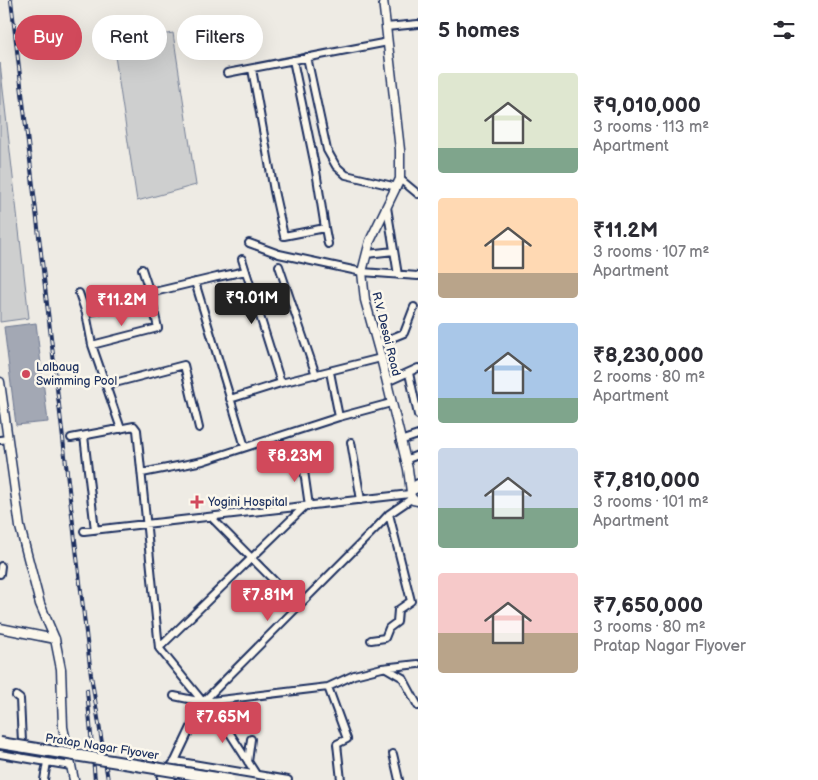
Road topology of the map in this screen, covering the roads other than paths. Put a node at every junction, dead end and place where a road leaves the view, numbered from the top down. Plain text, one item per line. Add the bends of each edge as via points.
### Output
1 (383, 0) edge
2 (418, 24) edge
3 (386, 27) junction
4 (388, 42) junction
5 (307, 57) junction
6 (293, 60) junction
7 (252, 69) junction
8 (227, 73) dead end
9 (398, 183) junction
10 (418, 194) edge
11 (387, 207) junction
12 (325, 228) junction
13 (249, 243) dead end
14 (328, 244) dead end
15 (394, 250) junction
16 (367, 254) junction
17 (242, 259) dead end
18 (279, 266) dead end
19 (142, 268) dead end
20 (246, 272) junction
21 (362, 272) junction
22 (398, 275) junction
23 (418, 276) edge
24 (195, 282) junction
25 (80, 294) dead end
26 (150, 295) junction
27 (414, 307) dead end
28 (86, 313) junction
29 (377, 344) junction
30 (92, 345) junction
31 (381, 358) junction
32 (418, 368) edge
33 (330, 372) junction
34 (409, 373) junction
35 (316, 375) junction
36 (0, 382) edge
37 (386, 382) junction
38 (281, 383) junction
39 (106, 385) junction
40 (230, 399) junction
41 (391, 403) junction
42 (418, 415) edge
43 (339, 417) junction
44 (199, 428) dead end
45 (121, 429) junction
46 (418, 434) edge
47 (84, 436) junction
48 (70, 438) dead end
49 (4, 440) edge
50 (400, 441) junction
51 (351, 442) dead end
52 (245, 448) junction
53 (418, 455) edge
54 (302, 457) dead end
55 (405, 460) junction
56 (142, 473) junction
57 (416, 493) edge
58 (361, 500) junction
59 (307, 506) junction
60 (389, 514) junction
61 (211, 517) junction
62 (145, 524) junction
63 (95, 530) junction
64 (84, 531) dead end
65 (251, 557) junction
66 (1, 566) edge
67 (0, 574) edge
68 (299, 606) junction
69 (0, 628) edge
70 (55, 638) junction
71 (372, 640) dead end
72 (159, 648) junction
73 (418, 664) edge
74 (386, 668) junction
75 (328, 687) junction
76 (16, 696) dead end
77 (174, 696) dead end
78 (203, 702) junction
79 (418, 706) edge
80 (0, 738) edge
81 (251, 739) dead end
82 (22, 742) junction
83 (0, 743) edge
84 (67, 750) junction
85 (0, 754) edge
86 (393, 754) dead end
87 (175, 761) junction
88 (47, 762) junction
89 (248, 762) junction
90 (71, 766) junction
91 (256, 774) junction
92 (44, 780) edge
93 (74, 780) edge
94 (172, 780) edge
95 (229, 780) edge
96 (288, 780) edge
97 (342, 780) edge
98 (398, 780) edge

1 - 3 street, R.V. Desai Road
2 - 3 street
3 - 4 street, R.V. Desai Road
4 - 5 street
4 - 9 street, R.V. Desai Road via 400,150
5 - 6 street
5 - 9 street via 327,150 336,166 346,175
6 - 7 street
6 - 12 street
7 - 8 street
7 - 12 street via 284,236
9 - 10 street
9 - 11 street, R.V. Desai Road
11 - 15 street
11 - 16 street, R.V. Desai Road
12 - 14 street
13 - 21 street via 279,254
15 - 16 street
15 - 22 street
16 - 21 street, R.V. Desai Road
17 - 20 street
18 - 35 street
19 - 26 street
20 - 24 street
20 - 38 street
21 - 22 street
21 - 29 street, R.V. Desai Road via 365,300
22 - 23 street
24 - 26 street
24 - 40 street
25 - 28 street
26 - 28 street
26 - 30 street via 158,328
27 - 29 street via 404,333
28 - 30 street
29 - 31 street, R.V. Desai Road
30 - 39 street
31 - 33 street
31 - 37 street, R.V. Desai Road
32 - 34 street
33 - 35 street
33 - 43 street
34 - 37 street
34 - 42 street
35 - 38 street
36 - 49 street
37 - 41 street, R.V. Desai Road
38 - 40 street
39 - 44 street via 184,365
39 - 45 street
40 - 52 street
41 - 43 street
41 - 50 street, R.V. Desai Road
43 - 52 street
45 - 47 street
45 - 56 street via 134,426 137,430
46 - 50 street
47 - 48 street
47 - 63 street
49 - 70 street via 20,527 40,604
50 - 55 street, R.V. Desai Road
51 - 58 street
52 - 56 street via 203,461
53 - 55 street
54 - 59 street
55 - 57 street, R.V. Desai Road
56 - 62 street
57 - 58 street
57 - 60 street
58 - 59 street
59 - 61 street
59 - 65 street
60 - 68 street
60 - 71 street via 411,601 398,610 397,622 389,628 385,638
61 - 62 street
61 - 65 street
62 - 63 street
62 - 72 street
63 - 64 street
65 - 68 street
65 - 72 street
66 - 67 street
68 - 78 street
69 - 70 street
70 - 84 street via 61,669
72 - 78 street
73 - 74 street
74 - 75 street via 354,675
74 - 79 street via 402,678
75 - 78 street
75 - 97 street via 346,740 337,744
76 - 82 street via 20,700
77 - 78 street
78 - 87 street
78 - 89 street via 222,720
80 - 82 street
81 - 89 street
82 - 84 street
83 - 95 main road, Pratap Nagar Flyover, bridge
84 - 90 street
85 - 88 street
86 - 98 street
87 - 91 street
87 - 94 street via 161,778
88 - 90 street
88 - 92 street
89 - 91 street
90 - 93 street
91 - 96 street

